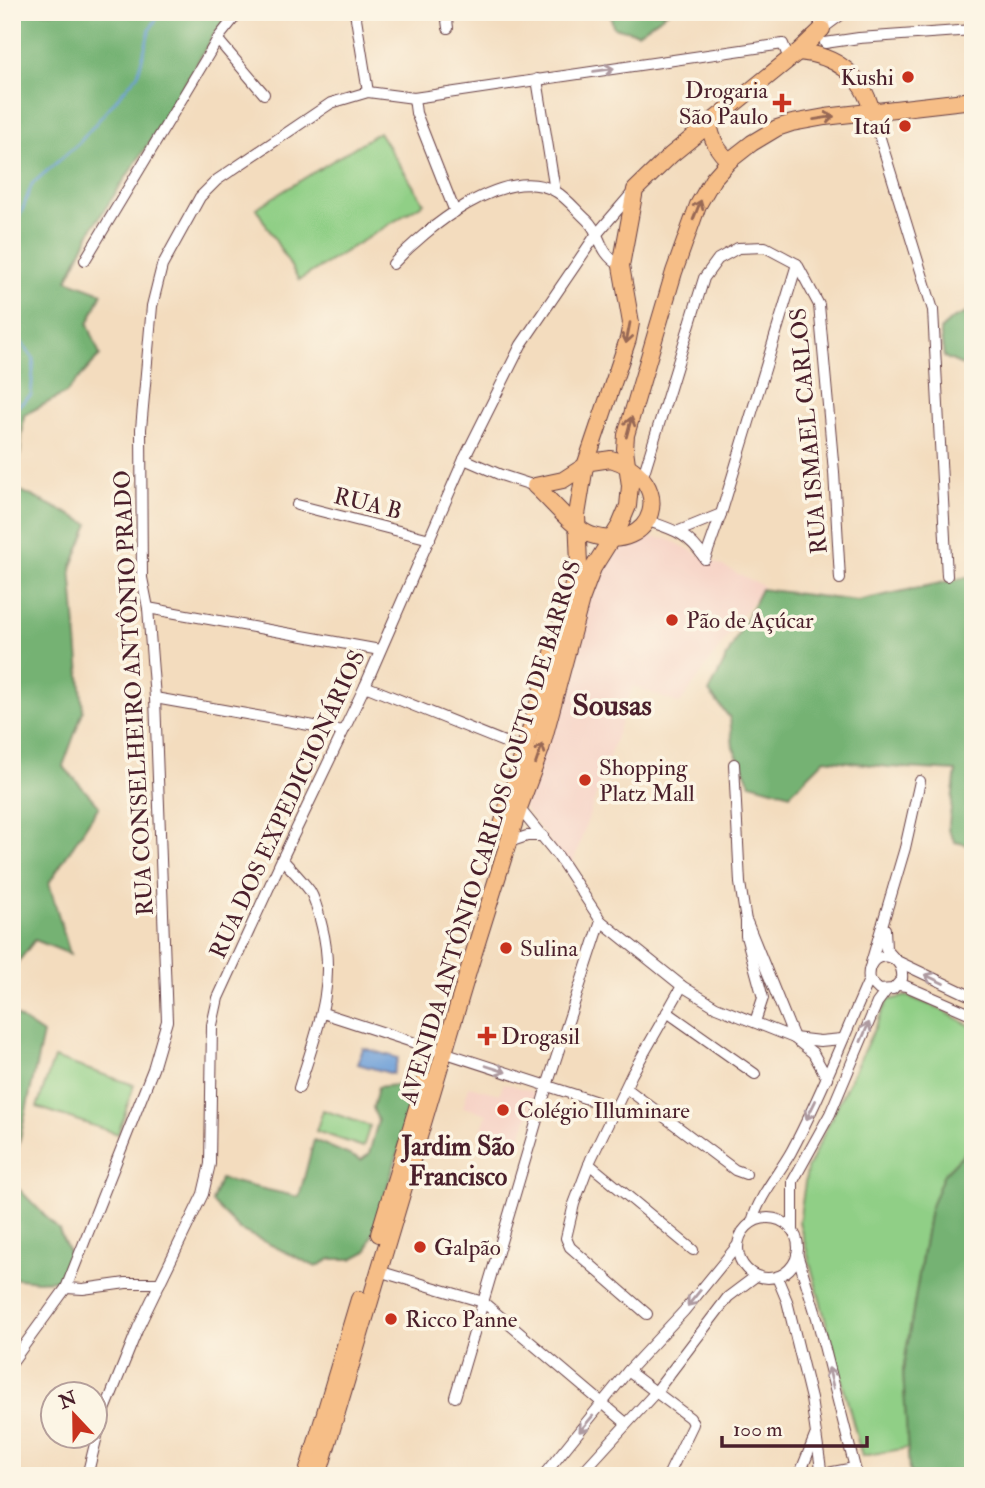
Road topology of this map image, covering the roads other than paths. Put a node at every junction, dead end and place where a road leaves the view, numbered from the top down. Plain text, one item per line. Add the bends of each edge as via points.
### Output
1 (239, 12) edge
2 (355, 12) edge
3 (446, 12) edge
4 (845, 12) edge
5 (449, 28) dead end
6 (973, 30) edge
7 (824, 35) edge
8 (218, 40) junction
9 (790, 52) junction
10 (537, 79) junction
11 (368, 92) junction
12 (264, 94) dead end
13 (414, 98) junction
14 (973, 100) edge
15 (872, 112) junction
16 (709, 124) junction
17 (729, 162) junction
18 (635, 190) junction
19 (555, 191) junction
20 (455, 212) junction
21 (596, 235) junction
22 (85, 260) dead end
23 (393, 264) dead end
24 (797, 264) junction
25 (621, 266) junction
26 (464, 459) junction
27 (627, 464) junction
28 (585, 466) junction
29 (643, 476) junction
30 (535, 486) junction
31 (297, 505) dead end
32 (721, 514) junction
33 (648, 521) junction
34 (579, 528) junction
35 (679, 531) junction
36 (610, 538) junction
37 (430, 539) junction
38 (947, 576) dead end
39 (840, 579) dead end
40 (148, 608) junction
41 (380, 650) junction
42 (365, 686) junction
43 (155, 698) junction
44 (343, 731) junction
45 (524, 750) junction
46 (734, 764) dead end
47 (920, 782) dead end
48 (519, 808) junction
49 (543, 836) junction
50 (509, 842) junction
51 (282, 859) junction
52 (886, 914) junction
53 (601, 921) junction
54 (746, 921) junction
55 (896, 960) junction
56 (870, 964) junction
57 (869, 981) junction
58 (899, 985) junction
59 (682, 986) junction
60 (886, 991) junction
61 (973, 997) edge
62 (667, 1012) junction
63 (323, 1013) junction
64 (973, 1015) edge
65 (755, 1022) junction
66 (794, 1038) junction
67 (842, 1039) junction
68 (440, 1050) junction
69 (754, 1074) dead end
70 (827, 1078) junction
71 (547, 1086) junction
72 (299, 1088) dead end
73 (626, 1088) junction
74 (597, 1102) dead end
75 (589, 1164) junction
76 (746, 1174) dead end
77 (752, 1222) junction
78 (793, 1231) junction
79 (737, 1245) junction
80 (693, 1250) dead end
81 (797, 1254) junction
82 (378, 1271) junction
83 (756, 1276) junction
84 (777, 1277) junction
85 (160, 1283) junction
86 (66, 1288) junction
87 (483, 1302) junction
88 (647, 1314) dead end
89 (12, 1362) edge
90 (628, 1371) junction
91 (654, 1393) junction
92 (455, 1397) dead end
93 (603, 1405) junction
94 (626, 1423) junction
95 (815, 1436) junction
96 (855, 1472) edge
97 (818, 1475) edge
98 (87, 1476) edge
99 (306, 1476) edge
100 (318, 1476) edge
101 (543, 1476) edge
102 (579, 1476) edge
103 (668, 1476) edge
104 (799, 1476) edge

1 - 8 street
2 - 11 street
3 - 5 street
4 - 7 street
6 - 7 street via 859,38
7 - 9 main road
7 - 9 main road
7 - 15 main road via 862,85
8 - 12 street
8 - 22 street
10 -> 9 street, RUA CONSELHEIRO ANTÔNIO PRADO
9 - 16 main road
10 - 13 street, RUA CONSELHEIRO ANTÔNIO PRADO
10 - 19 street
11 - 13 street, RUA CONSELHEIRO ANTÔNIO PRADO
11 - 40 street, RUA CONSELHEIRO ANTÔNIO PRADO via 331,103 217,180 201,197 162,266 150,312 141,429 142,578
13 - 20 street
14 - 15 main road, AVENIDA ANTÔNIO CARLOS COUTO DE BARROS
17 -> 15 main road, AVENIDA ANTÔNIO CARLOS COUTO DE BARROS via 777,128
15 - 38 street via 933,310
16 - 17 main road via 712,140
16 - 18 main road
27 -> 17 main road, AVENIDA ANTÔNIO CARLOS COUTO DE BARROS via 626,435 674,272 698,205
18 - 21 street, RUA DOS EXPEDICIONÁRIOS
18 - 25 main road
19 - 20 street via 522,184
19 - 21 street via 591,224
20 - 23 street via 412,243
21 - 25 street via 606,253
21 - 26 street, RUA DOS EXPEDICIONÁRIOS via 521,345
24 - 29 street via 765,247 738,248 718,259 704,278
24 - 32 street
24 - 39 street, RUA ISMAEL CARLOS via 820,305
25 -> 28 main road, AVENIDA ANTÔNIO CARLOS COUTO DE BARROS via 631,323
26 - 30 street
26 - 37 street, RUA DOS EXPEDICIONÁRIOS
27 - 28 main road via 611,459
27 - 29 main road
27 - 36 main road, AVENIDA ANTÔNIO CARLOS COUTO DE BARROS via 628,506
28 - 30 main road via 563,480
28 - 34 main road, AVENIDA ANTÔNIO CARLOS COUTO DE BARROS
29 - 33 main road via 650,495
30 - 34 main road
31 - 37 street, RUA B
32 - 35 street
32 - 35 street via 705,559
33 - 35 street
33 - 36 main road via 626,537
34 - 36 main road
34 - 45 main road, AVENIDA ANTÔNIO CARLOS COUTO DE BARROS via 579,565
48 -> 36 main road, AVENIDA ANTÔNIO CARLOS COUTO DE BARROS via 541,749 581,600
37 - 41 street, RUA DOS EXPEDICIONÁRIOS
40 - 41 street
40 - 43 street, RUA CONSELHEIRO ANTÔNIO PRADO
41 - 42 street, RUA DOS EXPEDICIONÁRIOS
42 - 44 street, RUA DOS EXPEDICIONÁRIOS
42 - 45 street
43 - 44 street
43 - 86 street, RUA CONSELHEIRO ANTÔNIO PRADO via 167,1021 153,1069
44 - 51 street, RUA DOS EXPEDICIONÁRIOS
45 - 68 main road, AVENIDA ANTÔNIO CARLOS COUTO DE BARROS
46 - 54 street
47 - 52 street
48 - 49 street
48 - 50 main road, AVENIDA ANTÔNIO CARLOS COUTO DE BARROS
49 - 50 street
49 - 53 street
50 - 68 main road, AVENIDA ANTÔNIO CARLOS COUTO DE BARROS
51 - 63 street via 310,892 320,917 328,965
51 - 85 street, RUA DOS EXPEDICIONÁRIOS via 218,998 212,1024 209,1164 203,1194
52 - 55 street via 884,942
52 - 56 street
53 - 59 street
53 - 71 street
54 - 65 street via 763,998
54 - 66 street
55 - 56 street via 886,956
55 - 58 street via 902,972
61 -> 55 street
56 - 57 street
57 - 60 street
57 - 67 street
58 - 60 street
58 - 64 street
59 - 62 street
59 - 65 street via 716,1007
78 -> 60 street via 793,1181 830,1114
62 - 69 street
62 - 73 street
63 - 68 street
63 - 72 street
65 - 66 street
66 - 67 street
66 - 70 street via 813,1053
67 - 70 street
68 -> 71 street
68 - 82 main road, AVENIDA ANTÔNIO CARLOS COUTO DE BARROS
68 - 99 main road, AVENIDA ANTÔNIO CARLOS COUTO DE BARROS
70 -> 77 street
71 - 74 street
71 - 87 street
73 - 75 street
73 - 76 street
75 - 80 street
75 - 88 street via 566,1238 570,1247
77 - 78 street via 774,1218
77 - 79 street
78 - 81 street
79 - 83 street via 739,1258
79 -> 90 street
81 - 84 street via 794,1264
96 -> 81 street
82 - 87 street
82 - 100 main road, AVENIDA ANTÔNIO CARLOS COUTO DE BARROS
83 - 84 street
83 - 91 street via 728,1297
84 - 95 street via 811,1399
85 - 86 street
85 - 98 street, RUA DOS EXPEDICIONÁRIOS via 101,1420
86 - 89 street, RUA CONSELHEIRO ANTÔNIO PRADO
87 - 92 street
87 - 93 street
90 - 91 street
90 - 93 street
91 - 94 street
91 - 103 street via 693,1424
93 - 94 street
93 -> 101 street
94 - 102 street
95 - 97 street
95 - 104 street
96 - 97 street

